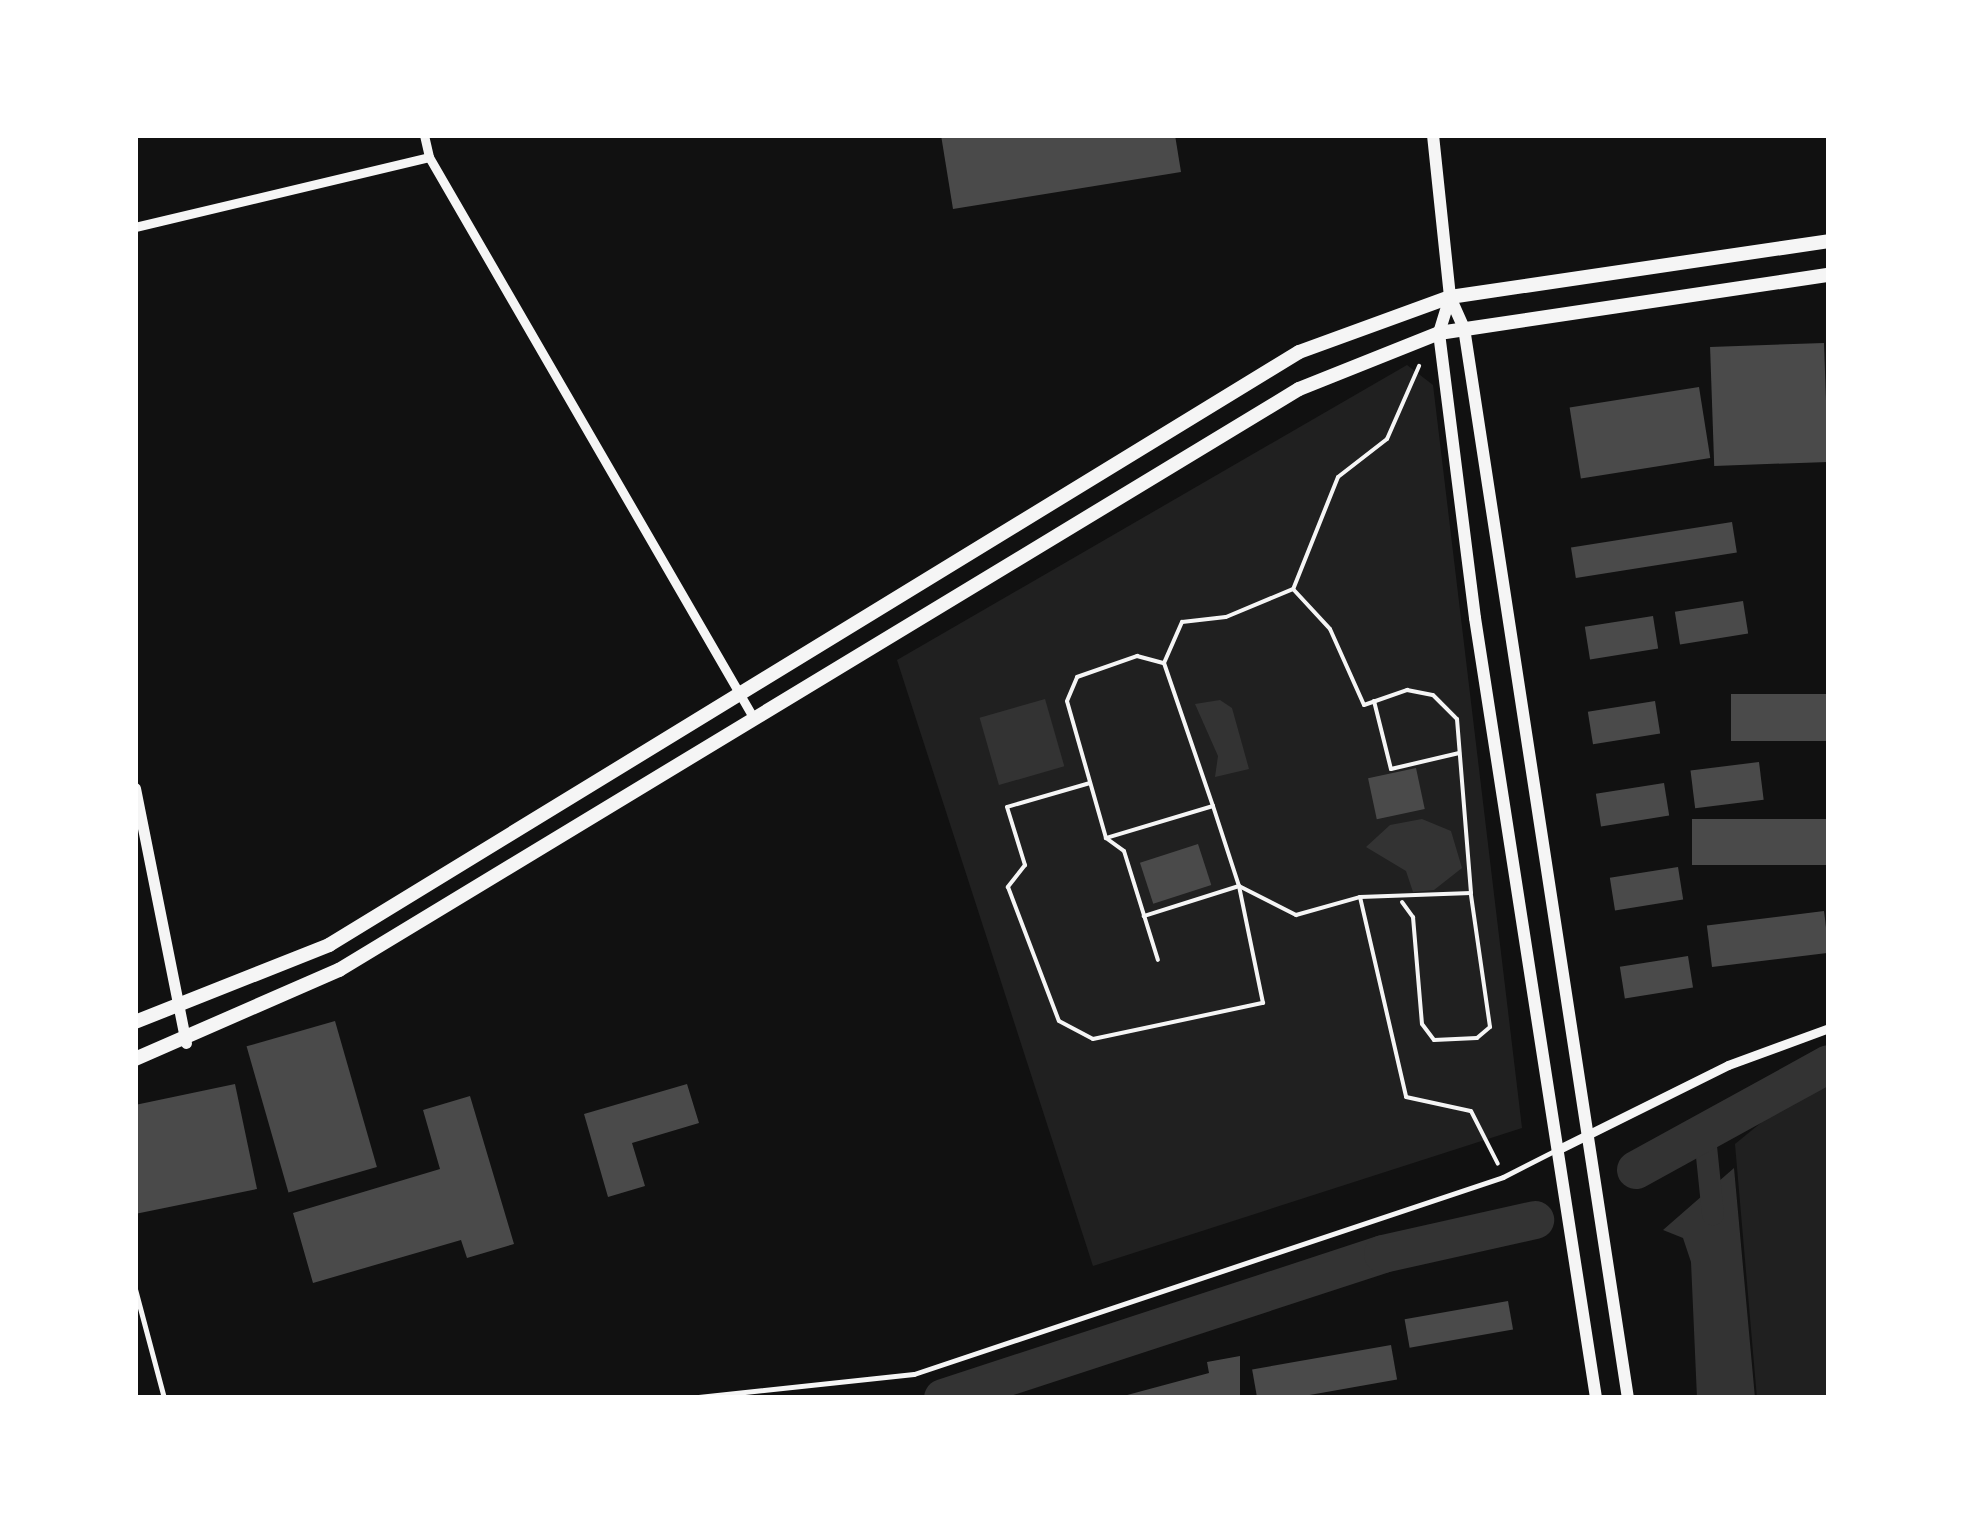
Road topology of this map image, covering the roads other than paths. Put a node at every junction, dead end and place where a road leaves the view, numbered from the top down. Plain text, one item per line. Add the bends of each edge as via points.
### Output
1 (424, 135) edge
2 (1433, 135) edge
3 (429, 158) junction
4 (135, 227) edge
5 (1829, 242) edge
6 (1829, 275) edge
7 (1450, 297) junction
8 (1464, 328) junction
9 (1438, 332) junction
10 (739, 689) junction
11 (753, 717) junction
12 (135, 788) edge
13 (182, 1009) junction
14 (135, 1022) edge
15 (1829, 1028) edge
16 (186, 1042) junction
17 (135, 1059) edge
18 (1589, 1139) junction
19 (1561, 1148) junction
20 (135, 1289) edge
21 (164, 1398) edge
22 (690, 1398) edge
23 (1596, 1398) edge
24 (1628, 1398) edge

1 - 3 street
2 - 7 main road
3 - 4 street
3 - 10 street
5 - 7 main road
6 - 8 main road
7 - 8 main road
7 - 9 main road
7 - 10 main road via 1299,352
8 - 9 main road
8 - 18 main road
9 - 11 main road via 1299,389
9 - 19 main road
10 - 11 street
10 - 13 main road via 329,945
11 - 16 main road via 339,970
12 - 13 street
13 - 14 main road
13 - 16 street
15 - 18 street via 1626,1111
16 - 17 main road
18 - 19 street
18 - 24 main road
19 - 22 lane via 1503,1177 914,1374
19 - 23 main road
20 - 21 lane

